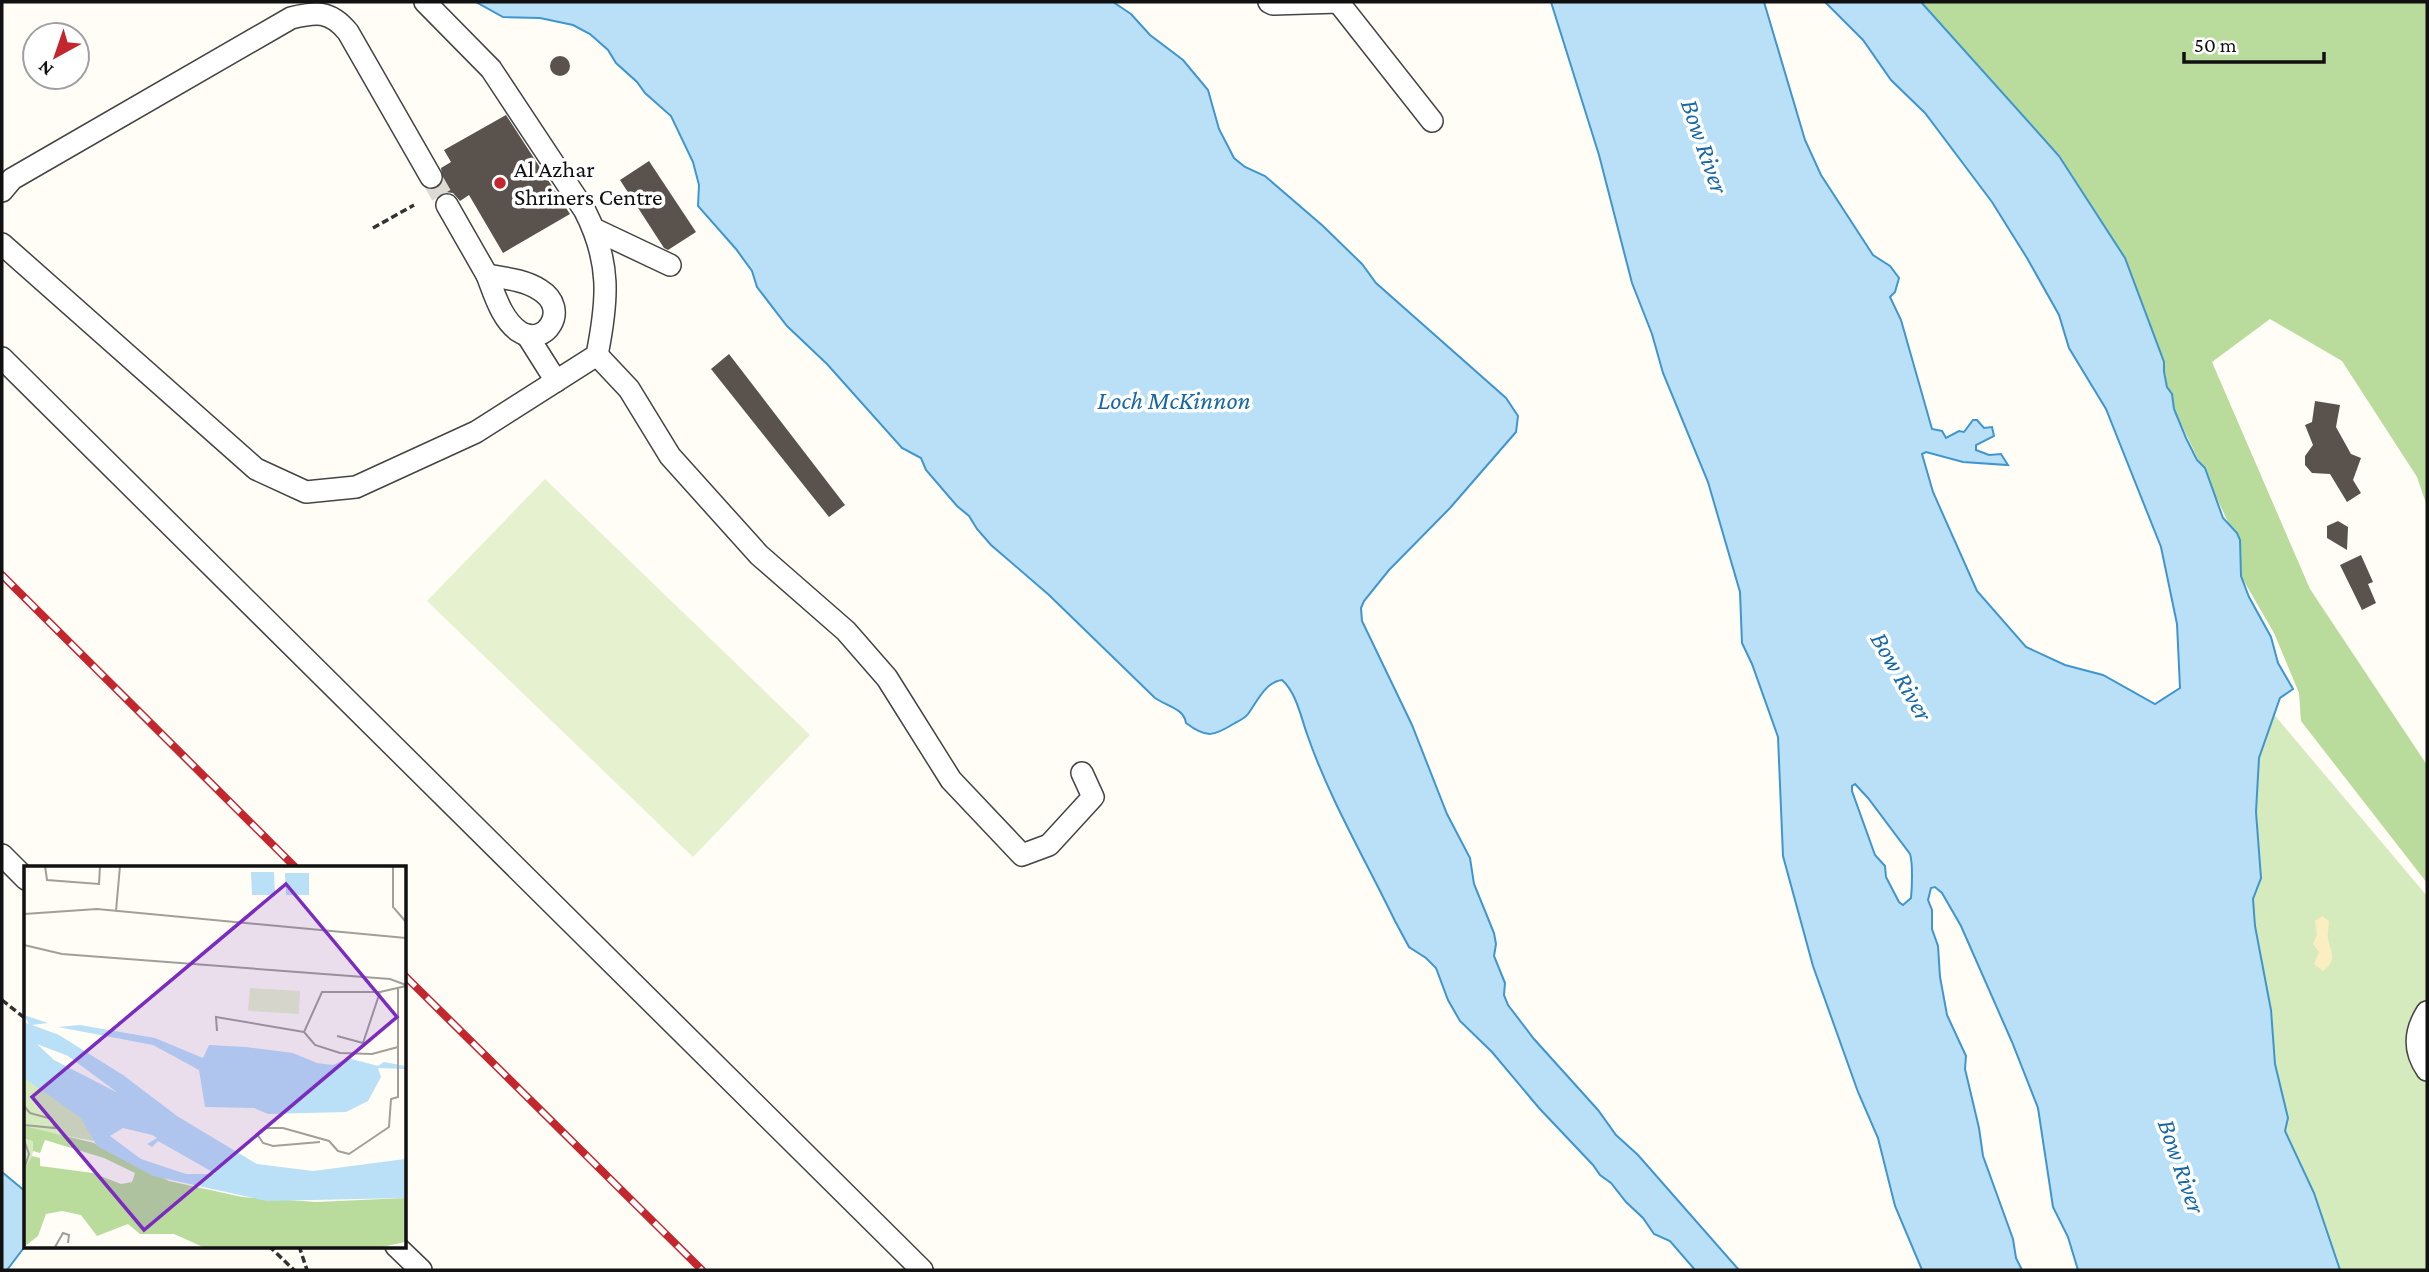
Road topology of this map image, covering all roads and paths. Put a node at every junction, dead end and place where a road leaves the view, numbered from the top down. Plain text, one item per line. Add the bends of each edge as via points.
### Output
1 (425, 2) edge
2 (1269, 2) edge
3 (1339, 2) edge
4 (1432, 121) dead end
5 (431, 177) tunnel mouth
6 (2, 191) edge
7 (414, 205) dead end
8 (447, 205) tunnel mouth
9 (373, 228) dead end
10 (594, 229) junction
11 (2, 244) edge
12 (670, 265) dead end
13 (487, 275) junction
14 (527, 335) junction
15 (597, 355) junction
16 (2, 358) edge
17 (556, 381) junction
18 (1082, 773) dead end
19 (2, 855) edge
20 (24, 877) edge
21 (2, 1000) edge
22 (2427, 1012) edge
23 (24, 1017) edge
24 (2427, 1070) edge
25 (271, 1248) edge
26 (300, 1248) edge
27 (398, 1248) edge
28 (294, 1270) edge
29 (307, 1270) edge
30 (421, 1270) edge
31 (922, 1270) edge

1 - 10 street via 491,69
2 - 3 street
3 - 4 street
5 - 6 street via 348,32 335,20 315,13 291,18 12,179
7 - 9 path
8 - 13 street
10 - 12 street
10 - 15 street via 604,267 606,309
11 - 17 street via 256,468 306,492 356,487 476,432
13 - 14 street via 505,315
13 - 14 street via 530,285 549,297 556,314 553,323
14 - 17 street
15 - 17 street
15 - 18 street via 629,389 670,456 759,555 846,631 887,678 951,780 1022,855 1049,845 1093,797
16 - 31 street
19 - 20 street
21 - 23 path
22 - 24 street via 2418,1027 2417,1041
25 - 28 path
26 - 29 path
27 - 30 street

